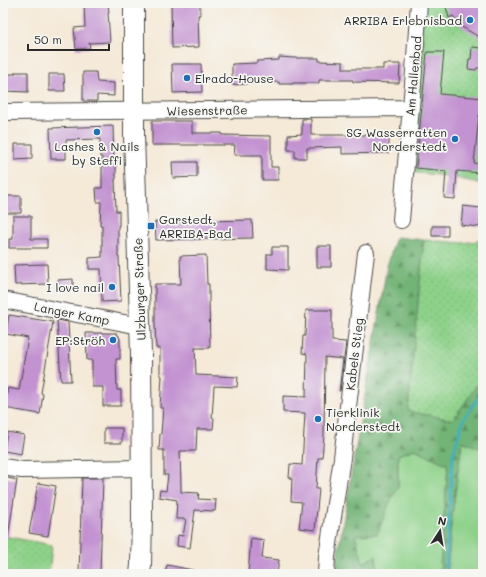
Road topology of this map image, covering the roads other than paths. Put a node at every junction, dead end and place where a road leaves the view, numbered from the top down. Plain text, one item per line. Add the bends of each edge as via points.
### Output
1 (134, 3) edge
2 (419, 3) edge
3 (411, 108) junction
4 (134, 111) junction
5 (3, 112) edge
6 (401, 220) dead end
7 (366, 253) dead end
8 (3, 300) edge
9 (140, 326) junction
10 (3, 466) edge
11 (142, 468) junction
12 (140, 574) edge
13 (326, 574) edge

1 - 4 main road, Ulzburger Straße
2 - 3 street, Am Hallenbad
3 - 4 street, Wiesenstraße
3 - 6 street, Am Hallenbad
4 - 5 street, Wiesenstraße
4 - 9 main road, Ulzburger Straße
7 - 13 street, Kabels Stieg
8 - 9 street, Langer Kamp
9 - 11 main road, Ulzburger Straße
10 - 11 street via 22,470
11 - 12 main road, Ulzburger Straße

